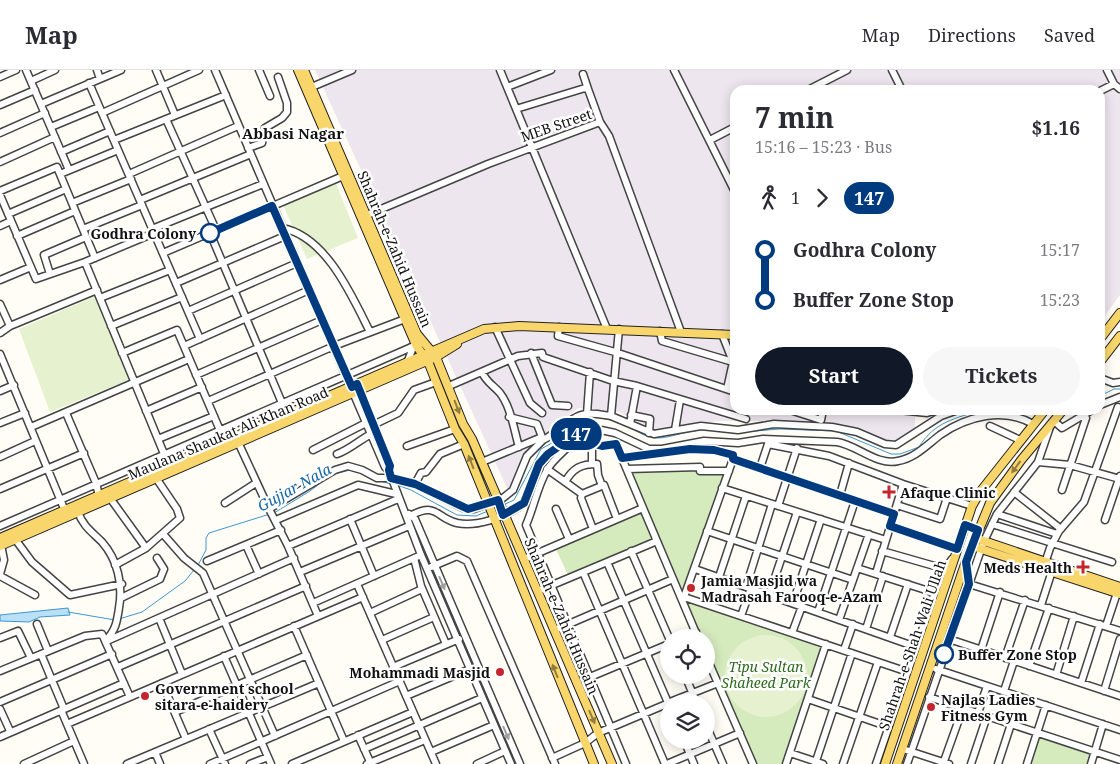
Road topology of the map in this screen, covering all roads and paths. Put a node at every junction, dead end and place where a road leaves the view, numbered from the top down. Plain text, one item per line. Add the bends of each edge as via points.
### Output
1 (16, 70) edge
2 (26, 70) edge
3 (55, 70) edge
4 (97, 70) edge
5 (121, 70) edge
6 (156, 70) edge
7 (199, 70) edge
8 (215, 70) edge
9 (259, 70) edge
10 (298, 70) edge
11 (304, 70) edge
12 (352, 70) edge
13 (500, 70) edge
14 (551, 70) edge
15 (674, 70) edge
16 (846, 70) edge
17 (892, 70) edge
18 (1107, 70) edge
19 (583, 74) dead end
20 (0, 77) edge
21 (278, 77) dead end
22 (100, 79) junction
23 (31, 81) junction
24 (89, 83) junction
25 (1114, 84) junction
26 (818, 85) edge
27 (900, 85) edge
28 (163, 86) junction
29 (508, 87) junction
30 (309, 88) junction
31 (1105, 88) edge
32 (588, 89) junction
33 (1120, 89) edge
34 (35, 90) junction
35 (226, 95) junction
36 (270, 96) dead end
37 (41, 104) junction
38 (0, 105) edge
39 (516, 109) junction
40 (101, 110) junction
41 (44, 113) junction
42 (176, 115) junction
43 (166, 119) junction
44 (600, 122) junction
45 (238, 126) junction
46 (51, 128) junction
47 (730, 130) edge
48 (110, 131) junction
49 (0, 133) edge
50 (55, 137) junction
51 (114, 140) junction
52 (710, 140) junction
53 (531, 147) junction
54 (118, 150) junction
55 (180, 151) junction
56 (249, 151) junction
57 (61, 152) junction
58 (0, 162) edge
59 (69, 170) junction
60 (60, 174) junction
61 (130, 176) junction
62 (343, 176) junction
63 (193, 178) junction
64 (730, 182) edge
65 (263, 184) junction
66 (66, 189) junction
67 (0, 193) edge
68 (72, 203) junction
69 (141, 203) junction
70 (272, 206) junction
71 (206, 207) junction
72 (76, 211) junction
73 (367, 215) junction
74 (10, 217) junction
75 (0, 226) edge
76 (282, 228) junction
77 (83, 229) junction
78 (153, 231) junction
79 (213, 232) junction
80 (17, 236) junction
81 (285, 236) junction
82 (86, 237) junction
83 (163, 253) junction
84 (95, 258) junction
85 (85, 262) junction
86 (223, 263) junction
87 (297, 263) junction
88 (31, 267) junction
89 (170, 270) junction
90 (50, 274) junction
91 (0, 280) edge
92 (176, 283) junction
93 (97, 290) junction
94 (234, 290) junction
95 (309, 290) junction
96 (182, 297) junction
97 (100, 298) junction
98 (0, 304) edge
99 (188, 311) junction
100 (1120, 313) edge
101 (246, 318) junction
102 (405, 319) junction
103 (322, 320) junction
104 (10, 326) junction
105 (111, 326) junction
106 (559, 327) junction
107 (493, 328) junction
108 (607, 329) junction
109 (619, 329) junction
110 (660, 331) junction
111 (370, 332) junction
112 (681, 332) junction
113 (1105, 332) edge
114 (0, 333) edge
115 (722, 334) junction
116 (730, 335) edge
117 (1120, 336) edge
118 (200, 339) junction
119 (416, 345) junction
120 (184, 346) junction
121 (334, 346) junction
122 (259, 347) junction
123 (615, 352) junction
124 (122, 353) junction
125 (531, 353) junction
126 (0, 354) edge
127 (730, 354) edge
128 (430, 356) junction
129 (1105, 356) edge
130 (190, 359) junction
131 (508, 360) junction
132 (2, 361) edge
133 (730, 361) edge
134 (408, 363) junction
135 (482, 372) junction
136 (590, 372) junction
137 (270, 374) junction
138 (196, 375) junction
139 (347, 375) junction
140 (730, 376) edge
141 (1105, 380) edge
142 (613, 381) junction
143 (436, 382) junction
144 (1120, 382) edge
145 (135, 383) junction
146 (14, 385) junction
147 (449, 386) junction
148 (637, 386) junction
149 (202, 387) junction
150 (356, 388) junction
151 (727, 389) junction
152 (730, 390) edge
153 (0, 391) edge
154 (1120, 397) edge
155 (680, 400) junction
156 (208, 401) junction
157 (282, 403) junction
158 (1105, 403) edge
159 (568, 406) dead end
160 (1118, 407) dead end
161 (146, 411) junction
162 (730, 411) edge
163 (25, 413) junction
164 (66, 413) junction
165 (542, 413) dead end
166 (587, 414) junction
167 (631, 415) junction
168 (740, 415) edge
169 (806, 415) edge
170 (822, 415) edge
171 (945, 415) edge
172 (1000, 415) edge
173 (1012, 415) edge
174 (1041, 415) edge
175 (1059, 415) edge
176 (1084, 415) edge
177 (214, 416) junction
178 (611, 416) junction
179 (510, 417) junction
180 (1086, 418) dead end
181 (746, 419) dead end
182 (0, 424) edge
183 (370, 424) junction
184 (630, 424) junction
185 (1033, 424) junction
186 (1052, 424) junction
187 (990, 426) dead end
188 (31, 427) junction
189 (587, 427) junction
190 (455, 429) junction
191 (675, 430) junction
192 (220, 431) junction
193 (649, 433) junction
194 (371, 434) junction
195 (583, 434) junction
196 (542, 438) junction
197 (158, 439) junction
198 (1020, 440) junction
199 (35, 441) junction
200 (225, 442) junction
201 (238, 442) junction
202 (592, 443) junction
203 (464, 444) junction
204 (407, 446) dead end
205 (519, 446) junction
206 (581, 446) dead end
207 (796, 448) junction
208 (313, 450) dead end
209 (84, 453) junction
210 (165, 454) junction
211 (336, 454) dead end
212 (0, 457) edge
213 (622, 458) junction
214 (733, 459) junction
215 (482, 462) junction
216 (1038, 462) junction
217 (849, 463) junction
218 (592, 464) junction
219 (1070, 465) junction
220 (169, 466) junction
221 (760, 468) junction
222 (46, 469) junction
223 (547, 469) junction
224 (627, 469) junction
225 (389, 470) junction
226 (729, 471) junction
227 (1095, 471) junction
228 (787, 477) junction
229 (156, 478) junction
230 (1120, 478) edge
231 (565, 482) junction
232 (96, 483) junction
233 (256, 483) junction
234 (415, 484) junction
235 (903, 484) junction
236 (602, 486) junction
237 (395, 488) junction
238 (722, 488) junction
239 (0, 489) edge
240 (1062, 490) dead end
241 (1014, 492) junction
242 (582, 494) junction
243 (99, 496) junction
244 (746, 496) junction
245 (840, 496) junction
246 (110, 498) junction
247 (947, 498) junction
248 (60, 500) junction
249 (855, 501) junction
250 (498, 502) junction
251 (225, 503) dead end
252 (775, 505) junction
253 (897, 505) junction
254 (488, 506) junction
255 (972, 506) junction
256 (556, 508) dead end
257 (643, 508) junction
258 (64, 511) junction
259 (78, 512) junction
260 (404, 512) junction
261 (797, 512) junction
262 (503, 513) junction
263 (894, 514) junction
264 (998, 514) junction
265 (272, 515) junction
266 (412, 515) junction
267 (492, 518) junction
268 (350, 519) junction
269 (617, 519) junction
270 (821, 519) junction
271 (1105, 520) dead end
272 (992, 524) junction
273 (965, 525) junction
274 (0, 526) edge
275 (409, 526) junction
276 (890, 526) junction
277 (847, 527) junction
278 (593, 529) junction
279 (281, 530) junction
280 (978, 530) junction
281 (707, 531) junction
282 (1059, 531) junction
283 (162, 534) junction
284 (869, 534) junction
285 (15, 539) junction
286 (569, 539) junction
287 (732, 539) junction
288 (657, 540) junction
289 (886, 540) junction
290 (973, 542) junction
291 (0, 543) edge
292 (1052, 543) junction
293 (246, 544) junction
294 (982, 545) junction
295 (288, 546) junction
296 (362, 546) junction
297 (146, 548) junction
298 (758, 548) junction
299 (631, 551) junction
300 (882, 551) junction
301 (957, 551) junction
302 (537, 553) junction
303 (417, 556) junction
304 (782, 556) junction
305 (157, 558) dead end
306 (294, 558) junction
307 (524, 559) junction
308 (207, 561) dead end
309 (607, 562) junction
310 (966, 562) junction
311 (1112, 562) dead end
312 (1045, 563) junction
313 (806, 564) junction
314 (115, 565) junction
315 (434, 565) junction
316 (695, 568) junction
317 (857, 568) junction
318 (427, 569) junction
319 (945, 570) junction
320 (1052, 571) junction
321 (300, 572) junction
322 (583, 572) junction
323 (831, 573) junction
324 (876, 573) junction
325 (259, 574) junction
326 (0, 575) edge
327 (374, 576) junction
328 (883, 576) junction
329 (719, 577) junction
330 (673, 578) junction
331 (853, 580) junction
332 (122, 584) junction
333 (357, 584) junction
334 (908, 584) junction
335 (969, 584) junction
336 (306, 586) junction
337 (551, 586) junction
338 (748, 587) junction
339 (422, 589) junction
340 (648, 590) junction
341 (538, 591) junction
342 (1000, 592) junction
343 (1119, 592) edge
344 (935, 593) junction
345 (35, 594) dead end
346 (212, 594) junction
347 (770, 595) junction
348 (682, 596) junction
349 (363, 597) junction
350 (121, 598) junction
351 (624, 600) junction
352 (1025, 600) junction
353 (313, 603) junction
354 (793, 603) junction
355 (1041, 605) junction
356 (802, 606) junction
357 (1049, 608) junction
358 (600, 611) junction
359 (818, 612) junction
360 (370, 613) junction
361 (318, 616) junction
362 (741, 616) junction
363 (1074, 616) junction
364 (434, 617) junction
365 (159, 618) junction
366 (839, 620) junction
367 (224, 621) junction
368 (37, 624) dead end
369 (853, 624) junction
370 (568, 625) junction
371 (1103, 625) junction
372 (294, 626) junction
373 (665, 629) edge
374 (695, 629) edge
375 (866, 629) junction
376 (555, 630) junction
377 (1120, 631) edge
378 (792, 633) junction
379 (465, 636) junction
380 (890, 637) junction
381 (0, 638) edge
382 (949, 639) junction
383 (1120, 639) edge
384 (382, 640) junction
385 (457, 640) junction
386 (107, 641) junction
387 (170, 644) junction
388 (446, 644) junction
389 (826, 644) junction
390 (916, 646) junction
391 (660, 648) edge
392 (237, 650) junction
393 (844, 650) junction
394 (981, 650) junction
395 (48, 651) junction
396 (647, 653) junction
397 (852, 653) junction
398 (41, 654) junction
399 (112, 654) junction
400 (306, 655) junction
401 (224, 656) junction
402 (31, 658) junction
403 (1005, 658) junction
404 (1014, 661) junction
405 (878, 662) junction
406 (622, 664) junction
407 (1029, 666) junction
408 (118, 667) junction
409 (394, 667) junction
410 (935, 668) junction
411 (470, 669) junction
412 (0, 671) edge
413 (908, 672) junction
414 (182, 674) junction
415 (1056, 675) junction
416 (715, 676) edge
417 (590, 678) junction
418 (250, 679) junction
419 (52, 680) junction
420 (400, 681) junction
421 (124, 683) junction
422 (162, 683) junction
423 (319, 683) junction
424 (718, 683) junction
425 (1081, 683) junction
426 (688, 684) edge
427 (236, 685) junction
428 (987, 686) junction
429 (1004, 691) junction
430 (1104, 691) junction
431 (692, 693) joint
432 (665, 694) edge
433 (406, 696) junction
434 (582, 696) junction
435 (1120, 696) edge
436 (130, 697) junction
437 (929, 697) junction
438 (482, 698) junction
439 (808, 699) junction
440 (0, 702) edge
441 (568, 702) junction
442 (1046, 705) junction
443 (262, 707) junction
444 (660, 707) edge
445 (922, 707) junction
446 (833, 708) junction
447 (963, 708) junction
448 (0, 709) edge
449 (62, 709) junction
450 (331, 711) junction
451 (175, 712) junction
452 (413, 712) junction
453 (249, 713) junction
454 (644, 714) junction
455 (978, 714) junction
456 (987, 716) junction
457 (860, 717) junction
458 (67, 724) junction
459 (1011, 724) junction
460 (1104, 724) junction
461 (494, 725) junction
462 (419, 726) junction
463 (611, 727) junction
464 (889, 727) junction
465 (209, 729) junction
466 (1120, 730) edge
467 (10, 731) junction
468 (598, 733) junction
469 (740, 733) junction
470 (1037, 733) junction
471 (358, 735) junction
472 (275, 736) junction
473 (0, 737) edge
474 (186, 739) junction
475 (894, 739) junction
476 (425, 740) junction
477 (74, 741) junction
478 (344, 741) junction
479 (261, 742) junction
480 (585, 743) junction
481 (715, 744) edge
482 (715, 746) edge
483 (906, 748) junction
484 (364, 749) junction
485 (688, 749) edge
486 (702, 749) edge
487 (505, 751) junction
488 (155, 752) junction
489 (431, 752) junction
490 (1095, 752) junction
491 (790, 753) junction
492 (690, 754) junction
493 (268, 756) junction
494 (224, 761) edge
495 (554, 761) edge
496 (1119, 761) edge
497 (815, 763) edge
498 (945, 763) edge
499 (24, 764) edge
500 (84, 764) edge
501 (127, 764) edge
502 (160, 764) edge
503 (210, 764) edge
504 (250, 764) edge
505 (271, 764) edge
506 (292, 764) edge
507 (369, 764) edge
508 (436, 764) edge
509 (477, 764) edge
510 (511, 764) edge
511 (520, 764) edge
512 (594, 764) edge
513 (612, 764) edge
514 (626, 764) edge
515 (666, 764) edge
516 (694, 764) edge
517 (723, 764) edge
518 (753, 764) edge
519 (786, 764) edge
520 (823, 764) edge
521 (843, 764) edge
522 (876, 764) edge
523 (885, 764) edge
524 (897, 764) edge
525 (907, 764) edge
526 (971, 764) edge
527 (998, 764) edge
528 (1027, 764) edge
529 (1091, 764) edge

1 - 20 street
2 - 23 street
3 - 23 street
4 - 22 street
5 - 22 street
6 - 28 street
7 - 28 street
8 - 35 street
9 - 36 street
10 - 30 main road, Shahrah-e-Zahid Hussain
11 - 30 main road, Shahrah-e-Zahid Hussain
12 - 30 street
13 - 29 street
14 - 29 street
15 - 52 street
16 - 26 street
17 - 27 street
18 - 25 street
19 - 32 street
21 - 56 street via 287,112 264,128 262,143
22 - 24 street
23 - 34 street
24 - 37 street
24 - 40 street
25 - 31 street
25 - 33 street
28 - 40 street
28 - 42 street
29 - 39 street
30 - 62 main road, Shahrah-e-Zahid Hussain
30 - 73 main road, Shahrah-e-Zahid Hussain
32 - 39 street via 580,88
32 - 44 street
34 - 37 street
34 - 38 street
35 - 42 street
35 - 45 street
37 - 41 street
39 - 53 street
40 - 46 street
40 - 48 street
41 - 46 street
41 - 49 street
42 - 43 street
43 - 51 street
43 - 55 street
44 - 53 street, MEB Street
44 - 112 street, MEB Street via 609,136
45 - 55 street
45 - 56 street
46 - 50 street
47 - 52 street
48 - 51 street
48 - 57 street
50 - 57 street
50 - 58 street
51 - 54 street
52 - 64 street
53 - 73 street, MEB Street
53 - 108 street
54 - 59 street
54 - 61 street
55 - 61 street
55 - 63 street
56 - 63 street
56 - 65 street
57 - 59 street
59 - 60 street
60 - 66 street
60 - 67 street via 57,166
61 - 68 street
61 - 69 street
62 - 70 street
62 - 102 main road, Shahrah-e-Zahid Hussain
63 - 69 street
63 - 71 street
65 - 70 street
65 - 71 street
66 - 68 street
66 - 74 street
67 - 74 street
68 - 72 street
69 - 77 street
69 - 78 street
70 - 76 street
70 - 79 street
71 - 78 street
71 - 79 street
72 - 77 street
72 - 80 street
73 - 119 main road, Shahrah-e-Zahid Hussain
74 - 75 street
74 - 80 street
76 - 81 street
76 - 111 street via 306,238 332,264
77 - 82 street
78 - 83 street
78 - 84 street
79 - 83 street
79 - 86 street
80 - 88 street
81 - 86 street
81 - 87 street
82 - 84 street
82 - 90 street via 44,254
83 - 89 street
84 - 85 street
85 - 90 street
85 - 93 street
86 - 92 street
86 - 94 street
87 - 94 street
87 - 95 street
88 - 90 street via 36,279
88 - 91 street
89 - 92 street
89 - 97 street
92 - 96 street
93 - 97 street
93 - 104 street
94 - 99 street
94 - 101 street
95 - 101 street
95 - 103 street
96 - 99 street
96 - 105 street
97 - 105 street
98 - 104 street
99 - 118 street
100 - 113 main road
101 - 118 street
101 - 122 street
102 - 111 street
102 - 119 main road, Shahrah-e-Zahid Hussain
103 - 121 street
103 - 122 street
104 - 114 street
105 - 124 street
106 - 107 main road, Maulana Shaukat Ali Khan Road
106 - 108 main road, Maulana Shaukat Ali Khan Road
106 - 123 street via 558,336
107 - 128 main road, Maulana Shaukat Ali Khan Road via 475,332
107 - 131 street
108 - 109 main road, Maulana Shaukat Ali Khan Road
109 - 110 main road, Maulana Shaukat Ali Khan Road
109 - 123 street
110 - 112 main road, Maulana Shaukat Ali Khan Road
110 - 133 street via 662,341
111 - 121 street
112 - 115 main road, Maulana Shaukat Ali Khan Road
115 - 116 main road, Maulana Shaukat Ali Khan Road
115 - 127 street
117 - 129 main road
118 - 120 street
119 - 128 main road, Shahrah-e-Zahid Hussain
119 - 134 street
119 - 139 street
120 - 124 street via 177,330
120 - 130 street
121 - 137 street
121 - 139 street
122 - 137 street
122 - 138 street
123 - 142 street
123 - 151 street
124 - 145 street
125 - 131 street
125 - 136 street via 542,353 543,357
125 - 159 street via 552,405
126 - 132 street
128 - 134 main road, Maulana Shaukat Ali Khan Road
128 - 143 main road, Shahrah-e-Zahid Hussain
128 - 147 main road, Shahrah-e-Zahid Hussain
128 - 150 main road, Maulana Shaukat Ali Khan Road
130 - 138 street
130 - 145 street
131 - 135 street
131 - 165 street via 530,403
132 - 146 street
134 - 150 main road, Maulana Shaukat Ali Khan Road
135 - 147 street
135 - 179 street via 486,381 500,393
136 - 142 street
136 - 166 street
137 - 156 street
137 - 157 street
138 - 149 street
139 - 150 street
139 - 157 street
140 - 151 street
141 - 144 street
142 - 148 street
142 - 178 street
143 - 183 street via 414,390 398,413
143 - 190 main road, Shahrah-e-Zahid Hussain
145 - 161 street
145 - 164 street
146 - 153 street
146 - 163 street
147 -> 215 main road, Shahrah-e-Zahid Hussain
148 - 155 street
148 - 167 street
149 - 156 street
149 - 161 street
150 - 183 street
150 - 200 main road, Maulana Shaukat Ali Khan Road
150 - 201 main road, Maulana Shaukat Ali Khan Road
151 - 152 street
154 - 158 street
155 - 162 street
155 - 191 street
156 - 177 street
157 - 192 street
160 - 227 street
161 - 197 street
163 - 182 street
163 - 188 street
164 - 188 street
164 - 209 street
166 - 178 street
166 - 196 street via 576,417 555,434
167 - 184 street
167 - 193 street via 650,419
168 - 181 street
169 - 170 street via 821,420
171 - 191 street via 896,445 832,427 774,424 738,430 714,426
172 - 189 street via 956,426 911,457 896,462 881,460 837,442 704,441 650,449 616,433
173 - 185 street
174 - 185 main road, Shahrah-e-Shah Wali Ullah
175 - 186 main road, Shahrah-e-Shah Wali Ullah
176 - 186 street via 1062,428
177 - 192 street
177 - 197 street
178 - 184 street
179 - 196 street via 537,424
179 - 205 street
180 - 219 street
183 - 194 street
183 - 208 street
183 - 225 street
184 - 193 street
185 - 198 main road, Shahrah-e-Shah Wali Ullah
186 - 216 street
186 -> 280 main road, Shahrah-e-Shah Wali Ullah via 1032,445 990,503
187 - 198 street
188 - 199 street
189 - 195 street
189 - 262 street via 548,454 539,464 524,503
190 - 203 main road, Shahrah-e-Zahid Hussain
190 - 204 street
191 - 193 street
192 - 200 street
192 - 210 street
194 - 211 street
194 - 225 street
195 - 202 street via 592,436
195 - 206 street
195 - 223 street
196 - 205 street
196 - 250 street via 527,456 516,486
197 - 210 street
198 - 255 main road, Shahrah-e-Shah Wali Ullah
199 - 212 street
199 - 222 street
200 - 220 main road, Maulana Shaukat Ali Khan Road
201 - 229 main road, Maulana Shaukat Ali Khan Road
201 - 233 street
202 - 213 street via 602,446 616,444
202 - 218 street
203 - 234 street via 440,454
254 -> 203 main road, Shahrah-e-Zahid Hussain
205 - 215 street
207 - 217 street
207 - 221 street via 768,444
207 - 228 street
209 - 222 street
209 - 232 street
210 - 220 street
210 - 232 street
213 - 214 street via 690,449 714,450 733,455
213 - 224 street
214 - 221 street
214 - 226 street
215 - 250 main road, Shahrah-e-Zahid Hussain
216 - 219 street
216 - 241 street
217 - 235 street
217 - 245 street
218 - 231 street via 571,472
218 - 236 street via 597,464
219 - 227 street
219 - 240 street
220 - 243 main road, Maulana Shaukat Ali Khan Road
221 - 228 street
222 - 239 street
222 - 248 street
223 - 231 street
223 - 302 street via 526,525
224 - 226 street via 700,467 700,471
224 - 257 street
225 - 237 street
226 - 238 street
227 - 230 street
227 - 282 street via 1084,502
228 - 245 street
228 - 252 street
229 - 246 main road, Maulana Shaukat Ali Khan Road
229 - 283 street via 180,516
230 - 271 street
231 - 242 street
232 - 243 street
232 - 248 street
233 - 251 street
233 - 265 street
234 - 237 street
234 - 254 street via 463,508
235 - 247 street
235 - 253 street
236 - 242 street
236 - 269 street
237 - 260 street
237 - 265 street via 358,485
237 - 265 street via 355,468 340,468
237 - 268 street
238 - 244 street
238 - 281 street
241 - 264 street
241 - 282 street
242 - 278 street
243 - 258 main road, Maulana Shaukat Ali Khan Road
244 - 252 street
244 - 287 street
245 - 249 street
246 - 259 main road, Maulana Shaukat Ali Khan Road
246 - 297 street
247 - 253 street via 940,519
247 - 255 street
248 - 258 street
248 - 274 street
249 - 263 street
249 - 277 street
250 - 254 street
250 - 262 main road, Shahrah-e-Zahid Hussain
252 - 261 street
252 - 298 street
253 - 263 street
254 - 267 main road, Shahrah-e-Zahid Hussain
255 - 273 main road, Shahrah-e-Shah Wali Ullah
256 - 286 street
257 - 269 street
257 - 288 street
258 - 291 main road, Maulana Shaukat Ali Khan Road
259 - 285 main road, Maulana Shaukat Ali Khan Road
259 - 314 street via 82,524 105,547
260 - 266 street
260 - 275 street
261 - 270 street
261 - 304 street
262 - 267 street
262 - 307 main road, Shahrah-e-Zahid Hussain
263 - 276 street
264 - 272 street
264 - 282 street
265 - 279 street
266 - 267 street via 430,509 464,524
266 - 315 street
441 -> 267 main road, Shahrah-e-Zahid Hussain
268 - 295 street
268 - 296 street
269 - 278 street
270 - 277 street
270 - 313 street
272 - 292 street
272 - 294 street
273 - 280 main road
273 - 301 main road, Shahrah-e-Shah Wali Ullah
275 - 296 street
275 - 303 street
276 - 289 street
276 - 301 street
277 - 284 street
277 - 323 street
278 - 286 street
279 - 293 street
279 - 295 street
280 - 290 main road, Shahrah-e-Shah Wali Ullah
281 - 287 street
281 - 316 street
282 - 292 street
283 - 297 street
283 - 346 street via 199,569
284 - 289 street
284 - 317 street
285 - 291 main road, Maulana Shaukat Ali Khan Road
285 - 332 street via 32,562 70,595
286 - 302 street
287 - 298 street
287 - 329 street
288 - 299 street
288 - 330 street
289 - 300 street
290 - 294 main road
290 - 310 main road, Shahrah-e-Shah Wali Ullah
291 - 326 street via 4,560
292 - 311 street
292 - 312 street
293 - 308 street
293 - 325 street
294 - 312 main road
294 - 320 main road
294 - 335 street
295 - 306 street
296 - 321 street
296 - 327 street
297 - 314 street
298 - 304 street
298 - 338 street
299 - 309 street
299 - 340 street
300 - 319 street
300 - 324 street
301 - 319 street
301 - 475 main road, Shahrah-e-Shah Wali Ullah
302 - 307 street
302 - 337 street
303 - 318 street
303 - 327 street
303 - 339 street
304 - 313 street
304 - 347 street
305 - 350 street via 164,569 160,579
306 - 321 street
306 - 325 street
307 - 341 main road, Shahrah-e-Zahid Hussain
309 - 322 street
309 - 351 street
310 - 335 street
310 - 410 main road, Shahrah-e-Shah Wali Ullah
312 - 343 main road
313 - 323 street
313 - 354 street
314 - 332 street
315 - 318 street
315 -> 379 street
315 - 495 street via 457,556 467,561
316 - 329 street
316 - 348 street
317 - 324 street
317 - 331 street
318 - 385 street
319 - 344 street
320 - 343 main road
320 - 355 street
321 - 336 street
322 - 337 street
322 - 358 street
323 - 331 street
323 - 359 street
324 - 328 street
325 - 346 street
326 - 345 street
327 - 333 street
328 - 334 street
328 - 375 street
329 - 338 street
330 - 340 street
330 - 348 street
331 - 366 street
332 - 350 street
333 - 349 street
333 - 353 street
334 - 344 street
334 - 380 street
335 - 342 street
335 - 382 street
336 - 353 street
336 - 367 street
337 - 341 street
337 - 370 street
338 - 347 street
338 - 362 street
339 - 360 street
339 - 364 street
340 - 351 street
340 - 373 street
341 - 376 main road, Shahrah-e-Zahid Hussain
342 - 352 street
342 - 394 street
343 - 371 street
344 - 390 street
346 - 365 street
346 - 367 street
347 - 354 street
348 - 362 street
348 - 374 street
349 - 360 street
349 - 361 street
350 - 386 street via 117,622
351 - 358 street
351 - 396 street
352 - 355 street
352 - 403 street
353 - 361 street
354 - 356 street
355 - 357 street
356 - 359 street
356 - 378 street
357 - 363 street
357 - 407 street
358 - 370 street
358 - 406 street
359 - 366 street
360 - 384 street
361 - 372 street
362 - 378 street
363 - 371 street
363 - 415 street
364 - 384 street
364 - 388 street
365 - 386 street
365 - 387 street
366 - 369 street
367 - 387 street
367 - 392 street
368 - 395 street
369 - 375 street
369 - 393 street
370 - 376 street
370 - 417 street
371 - 377 street
371 - 425 street
372 - 392 street
372 - 400 street
375 - 380 street
376 - 434 main road, Shahrah-e-Zahid Hussain
378 - 389 street
379 - 385 street
379 -> 511 street
380 - 390 street
381 - 402 street via 18,631
382 - 394 street
382 - 410 street
383 - 430 street
384 - 409 street
385 - 388 street
385 - 411 street
386 - 395 street via 102,634 95,634
386 - 399 street
387 - 408 street
387 - 414 street
388 - 409 street
389 - 393 street
389 - 439 street
390 - 413 street
391 - 396 street
392 - 401 street
392 - 418 street
393 - 397 street
394 - 403 street
395 - 398 street
396 - 406 street
396 - 432 street
397 - 405 street
397 - 446 street
398 - 402 street
398 - 419 street
399 - 408 street
399 - 419 street
400 - 418 street
400 - 423 street
401 - 414 street
401 - 427 street
402 - 412 street
403 - 404 street
404 - 407 street
404 - 429 street
405 - 413 street
405 - 457 street
406 - 417 street
406 - 454 street
407 - 415 street
408 - 421 street
409 - 420 street
410 - 428 street
410 - 437 street
410 - 445 main road, Shahrah-e-Shah Wali Ullah
411 - 433 street
411 - 438 street
413 - 464 street
414 - 422 street
415 - 425 street
416 - 424 street
417 - 463 street
418 - 427 street
418 - 443 street
419 - 440 street
419 - 449 street
420 - 433 street
420 - 450 street
421 - 436 street
421 - 449 street
422 - 436 street
422 - 451 street
423 - 443 street
423 - 450 street
424 - 431 street
424 - 469 street
425 - 430 street
426 - 431 street
427 - 451 street
427 - 453 street
428 - 429 street
428 - 455 street
429 - 442 street
430 - 435 street
433 - 452 street
434 - 441 main road
434 -> 468 main road, Shahrah-e-Zahid Hussain
436 - 458 street
437 - 445 street
437 - 447 street
438 - 461 street
438 - 462 street
439 - 446 street
439 - 491 street
441 - 480 main road, Shahrah-e-Zahid Hussain
442 - 460 street
442 - 470 street
443 - 453 street
443 - 472 street
444 - 454 street
445 - 483 main road, Shahrah-e-Shah Wali Ullah
446 - 457 street
446 - 497 street
447 - 455 street
447 - 498 street
448 - 467 street
449 - 458 street
449 - 467 street
450 - 472 street
450 - 478 street
451 - 474 street
452 - 462 street
452 - 471 street
453 - 465 street
453 - 479 street
454 - 463 street
454 - 515 street
455 - 456 street
456 - 459 street
456 - 526 street
457 - 464 street
457 - 521 street
458 - 477 street
459 - 470 street
459 - 527 street
460 - 466 street
460 - 490 street
461 - 487 street
461 - 489 street
462 - 476 street
462 - 484 street
463 - 468 street
463 - 514 street
464 - 522 street
465 - 474 street
465 - 494 street
467 - 473 street
468 - 480 street
468 - 513 main road, Shahrah-e-Zahid Hussain
469 - 481 street
469 - 518 street
470 - 490 street
470 - 528 street
471 - 478 street
471 - 484 street
472 - 479 street
474 - 488 street
475 - 483 main road
475 - 523 main road, Shahrah-e-Shah Wali Ullah
476 - 489 street
476 - 507 street
477 - 499 street
477 - 500 street
478 - 506 street
479 - 493 street
479 - 494 street
480 - 495 street
480 - 512 main road, Shahrah-e-Zahid Hussain
482 - 517 street
483 - 498 street
483 - 524 main road, Shahrah-e-Shah Wali Ullah
483 - 525 street
484 - 507 street
485 - 492 street
486 - 492 street
487 - 509 street
487 - 510 street
488 - 501 street
488 - 502 street
489 - 508 street
490 - 496 street
490 - 529 street
491 - 497 street
491 - 519 street
492 - 515 street
492 - 516 street
493 - 504 street
493 - 505 street
494 - 503 street
497 - 520 street

